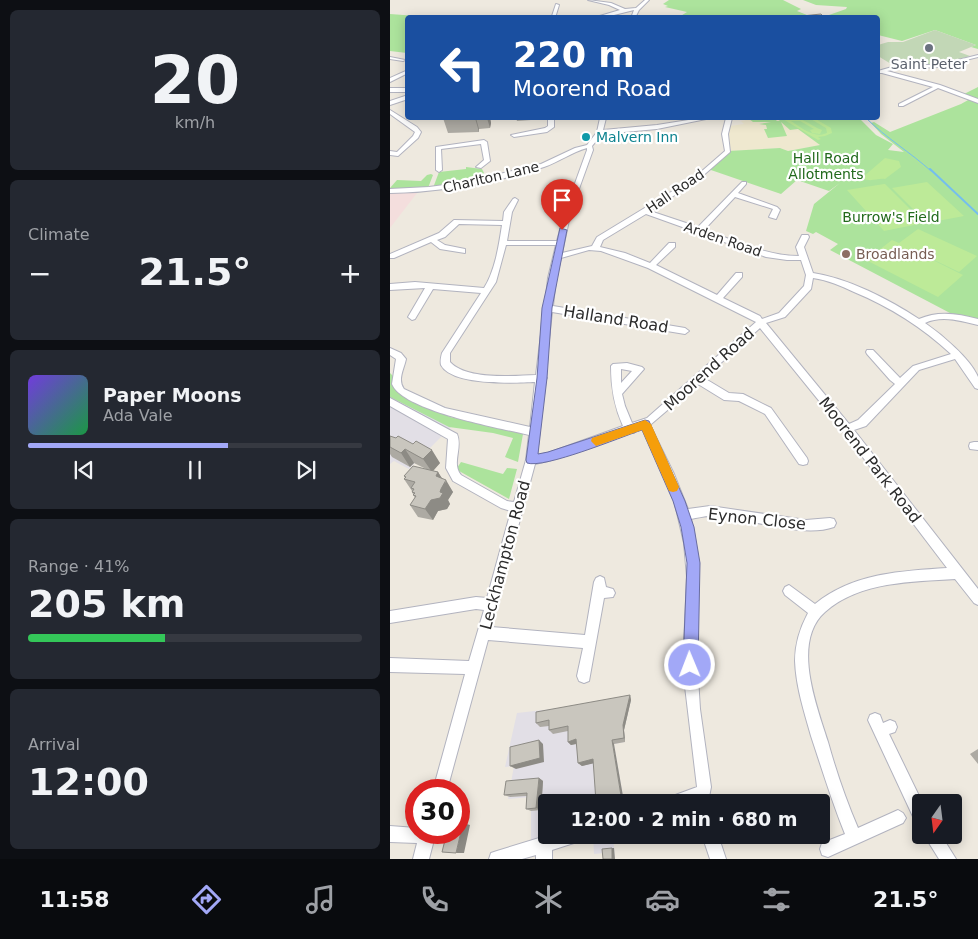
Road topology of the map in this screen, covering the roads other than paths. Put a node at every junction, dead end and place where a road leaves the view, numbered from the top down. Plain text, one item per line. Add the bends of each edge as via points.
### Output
1 (590, 0) edge
2 (636, 0) edge
3 (645, 2) edge
4 (557, 5) dead end
5 (630, 9) junction
6 (637, 9) junction
7 (623, 10) junction
8 (554, 15) edge
9 (606, 15) edge
10 (634, 15) edge
11 (978, 56) edge
12 (390, 58) edge
13 (403, 60) dead end
14 (405, 72) edge
15 (880, 72) edge
16 (880, 72) edge
17 (390, 80) edge
18 (938, 86) junction
19 (954, 86) dead end
20 (947, 89) junction
21 (390, 90) edge
22 (405, 90) edge
23 (405, 98) edge
24 (978, 101) edge
25 (390, 103) edge
26 (901, 105) dead end
27 (390, 112) edge
28 (402, 119) junction
29 (551, 120) edge
30 (603, 120) edge
31 (698, 120) edge
32 (728, 120) edge
33 (390, 123) edge
34 (600, 132) junction
35 (514, 135) dead end
36 (589, 146) junction
37 (390, 153) edge
38 (479, 167) dead end
39 (439, 170) dead end
40 (744, 183) dead end
41 (390, 191) edge
42 (734, 194) junction
43 (515, 200) dead end
44 (645, 211) junction
45 (773, 217) dead end
46 (506, 223) junction
47 (699, 231) junction
48 (805, 237) dead end
49 (431, 239) junction
50 (503, 243) junction
51 (559, 243) junction
52 (672, 246) dead end
53 (594, 248) junction
54 (462, 251) dead end
55 (391, 256) dead end
56 (556, 257) junction
57 (804, 258) junction
58 (651, 266) junction
59 (740, 275) dead end
60 (810, 276) junction
61 (431, 286) junction
62 (390, 287) edge
63 (487, 291) junction
64 (718, 299) junction
65 (547, 308) junction
66 (412, 312) dead end
67 (761, 322) junction
68 (919, 322) junction
69 (978, 322) edge
70 (685, 331) dead end
71 (390, 351) edge
72 (870, 352) dead end
73 (956, 356) junction
74 (542, 378) junction
75 (698, 379) junction
76 (901, 383) junction
77 (978, 386) edge
78 (617, 393) dead end
79 (390, 402) edge
80 (645, 424) junction
81 (846, 429) junction
82 (630, 430) junction
83 (535, 432) junction
84 (532, 460) junction
85 (803, 461) dead end
86 (518, 508) junction
87 (684, 515) junction
88 (830, 523) dead end
89 (958, 573) junction
90 (603, 589) dead end
91 (789, 591) dead end
92 (978, 599) edge
93 (492, 604) junction
94 (816, 612) junction
95 (390, 618) edge
96 (484, 633) junction
97 (590, 642) junction
98 (390, 665) edge
99 (474, 668) junction
100 (584, 676) dead end
101 (882, 726) dead end
102 (443, 779) edge
103 (703, 794) edge
104 (912, 797) edge
105 (898, 818) dead end
106 (390, 834) edge
107 (405, 834) edge
108 (854, 837) junction
109 (425, 844) edge
110 (558, 844) edge
111 (713, 844) edge
112 (938, 844) edge
113 (828, 849) dead end
114 (544, 852) edge
115 (421, 859) edge
116 (498, 859) edge
117 (718, 859) edge
118 (948, 859) edge

1 - 7 street
2 - 3 street
3 - 5 street
3 - 6 street
4 - 8 street
5 - 6 street
5 - 7 street
6 - 10 street
7 - 9 street
11 - 15 street via 942,66 899,67
12 - 13 street
14 - 17 street
16 - 18 street
18 - 20 street
18 - 26 street
19 - 20 street
20 - 24 street
21 - 22 street
23 - 25 street
27 - 28 street
28 - 33 street
28 - 37 street via 416,129 417,135 398,154
29 - 35 street via 551,127 547,130
30 - 34 street, Leckhampton Road
31 - 34 street via 662,127
32 - 44 street, Hall Road via 725,133 728,151 696,179
34 - 36 street, Leckhampton Road
36 - 41 street, Charlton Lane via 530,169 455,186 426,191
36 - 51 street, Leckhampton Road
38 - 39 street via 488,160 484,142 438,148
40 - 42 street
42 - 45 street via 775,208
42 - 47 street
43 - 46 street
44 - 47 street, Arden Road
44 - 53 street, Hall Road via 600,239
46 - 49 street via 454,221 449,231
46 - 50 street
47 - 57 street, Arden Road via 777,257
48 - 57 street via 800,246
49 - 54 street via 443,247
49 - 55 street
50 - 51 street
50 - 63 street
51 - 56 street, Leckhampton Road
52 - 58 street
53 - 56 street, Moorend Road
53 - 58 street, Moorend Road
56 - 65 street, Leckhampton Road
57 - 60 street
58 - 64 street, Moorend Road
59 - 64 street
60 - 67 street via 808,287 796,302 778,317
60 - 68 street via 825,277 860,291
61 - 62 street
61 - 63 street
61 - 66 street
63 - 74 street via 446,353 446,366 455,373 509,380
64 - 67 street, Moorend Road
65 - 70 street, Halland Road
65 - 74 street, Leckhampton Road
67 - 75 street, Moorend Road
67 - 81 street, Moorend Park Road
68 - 69 street via 942,316
68 - 73 street
71 - 83 street via 401,359 394,382 401,391 443,411
72 - 76 street
73 - 76 street via 922,365
73 - 77 street
74 - 83 street, Leckhampton Road
75 - 80 street, Moorend Road
75 - 85 street via 727,397 740,397 768,411
76 - 81 street via 862,423
78 - 82 street via 619,409
79 - 86 street via 453,436 451,469 457,478 505,506
80 - 82 street, Moorend Road
80 - 87 street
81 - 89 street, Moorend Park Road
82 - 84 street, Moorend Road
83 - 84 street, Leckhampton Road
84 - 86 street, Leckhampton Road
86 - 93 street, Leckhampton Road
87 - 88 street, Eynon Close via 710,511 806,525
87 - 103 street via 694,563 690,665
89 - 92 street, Moorend Park Road
89 - 94 street via 893,578 866,584 840,595
90 - 97 street
91 - 94 street
93 - 95 street via 476,603
93 - 96 street, Leckhampton Road
94 - 108 street via 804,642 803,667 811,710 837,796
96 - 97 street
96 - 99 street, Leckhampton Road
97 - 100 street
98 - 99 street
99 - 102 street, Leckhampton Road
101 - 104 street
105 - 108 street
106 - 107 street
108 - 113 street
109 - 115 street
110 - 114 street
111 - 117 street
112 - 118 street
114 - 116 street

